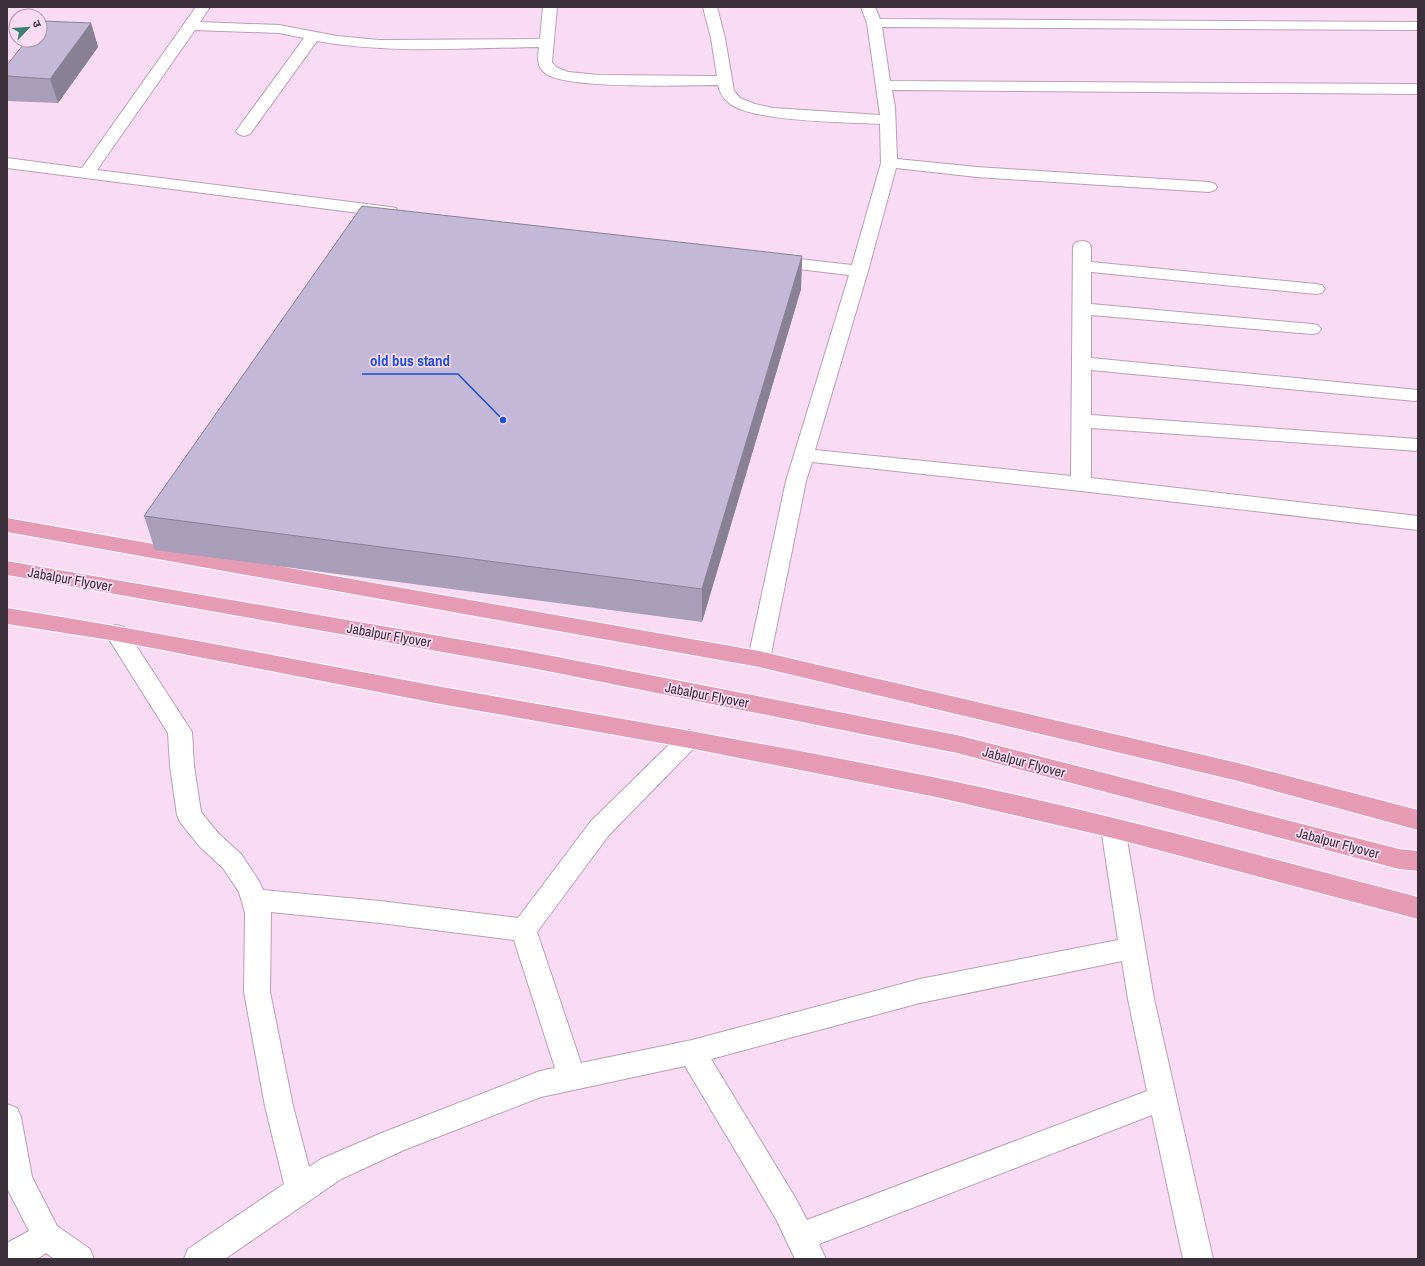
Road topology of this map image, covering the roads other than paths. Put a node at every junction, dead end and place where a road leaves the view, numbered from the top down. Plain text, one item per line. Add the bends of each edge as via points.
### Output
1 (202, 7) edge
2 (550, 7) edge
3 (710, 7) edge
4 (871, 15) edge
5 (191, 26) junction
6 (1418, 26) edge
7 (313, 36) junction
8 (546, 43) junction
9 (725, 81) junction
10 (883, 85) junction
11 (1418, 89) edge
12 (886, 120) junction
13 (244, 131) dead end
14 (7, 162) edge
15 (889, 163) junction
16 (86, 173) junction
17 (1209, 187) dead end
18 (402, 214) edge
19 (1082, 246) dead end
20 (757, 259) edge
21 (1082, 266) junction
22 (859, 271) junction
23 (1316, 289) dead end
24 (1082, 309) junction
25 (1312, 329) dead end
26 (1082, 363) junction
27 (1415, 395) dead end
28 (1082, 421) junction
29 (1418, 445) edge
30 (804, 455) junction
31 (1081, 484) junction
32 (1418, 523) edge
33 (7, 525) edge
34 (7, 568) edge
35 (7, 616) edge
36 (116, 633) junction
37 (759, 660) junction
38 (689, 739) junction
39 (1418, 820) edge
40 (1113, 828) junction
41 (1412, 862) edge
42 (254, 900) junction
43 (1418, 908) edge
44 (524, 930) junction
45 (1132, 948) junction
46 (692, 1052) junction
47 (572, 1077) junction
48 (1162, 1098) junction
49 (7, 1117) edge
50 (300, 1189) junction
51 (47, 1236) junction
52 (806, 1248) edge
53 (10, 1259) edge
54 (79, 1259) edge
55 (199, 1259) edge
56 (1198, 1259) edge

1 - 5 street
2 - 8 street
3 - 9 street
4 - 6 street
4 - 10 street
5 - 7 street via 279,29
5 - 16 street
7 - 8 street via 379,44
7 - 13 street
8 - 9 street via 545,62 550,70 565,76 599,80
9 - 12 street via 726,92 735,101 750,108 773,113
10 - 11 street
10 - 12 street via 887,107
12 - 15 street
14 - 16 street
15 - 17 street via 977,172
15 - 22 street
16 - 18 street
19 - 21 street
20 - 22 street
21 - 23 street
21 - 24 street
22 - 30 street
24 - 25 street
24 - 26 street
26 - 27 street
26 - 28 street
28 - 29 street
28 - 31 street
30 - 31 street
30 - 37 street via 796,482
31 - 32 street
33 - 37 main road
34 - 41 main road, Jabalpur Flyover via 532,660 957,744
35 - 36 main road
36 - 38 main road via 440,695
36 - 42 street via 180,732 189,815 208,840 232,861 250,888
37 - 39 main road via 1238,772
38 - 40 main road via 936,787
38 - 44 street via 600,828
40 - 43 main road
40 - 45 street
42 - 44 street
42 - 50 street via 258,913 257,992 279,1106
44 - 47 street
45 - 46 street via 920,991
45 - 48 street
46 - 47 street
46 - 52 street via 786,1209
47 - 50 street via 540,1084 394,1141 331,1169
48 - 52 street
48 - 56 street
49 - 51 street via 18,1180
50 - 55 street
51 - 53 street
51 - 54 street

